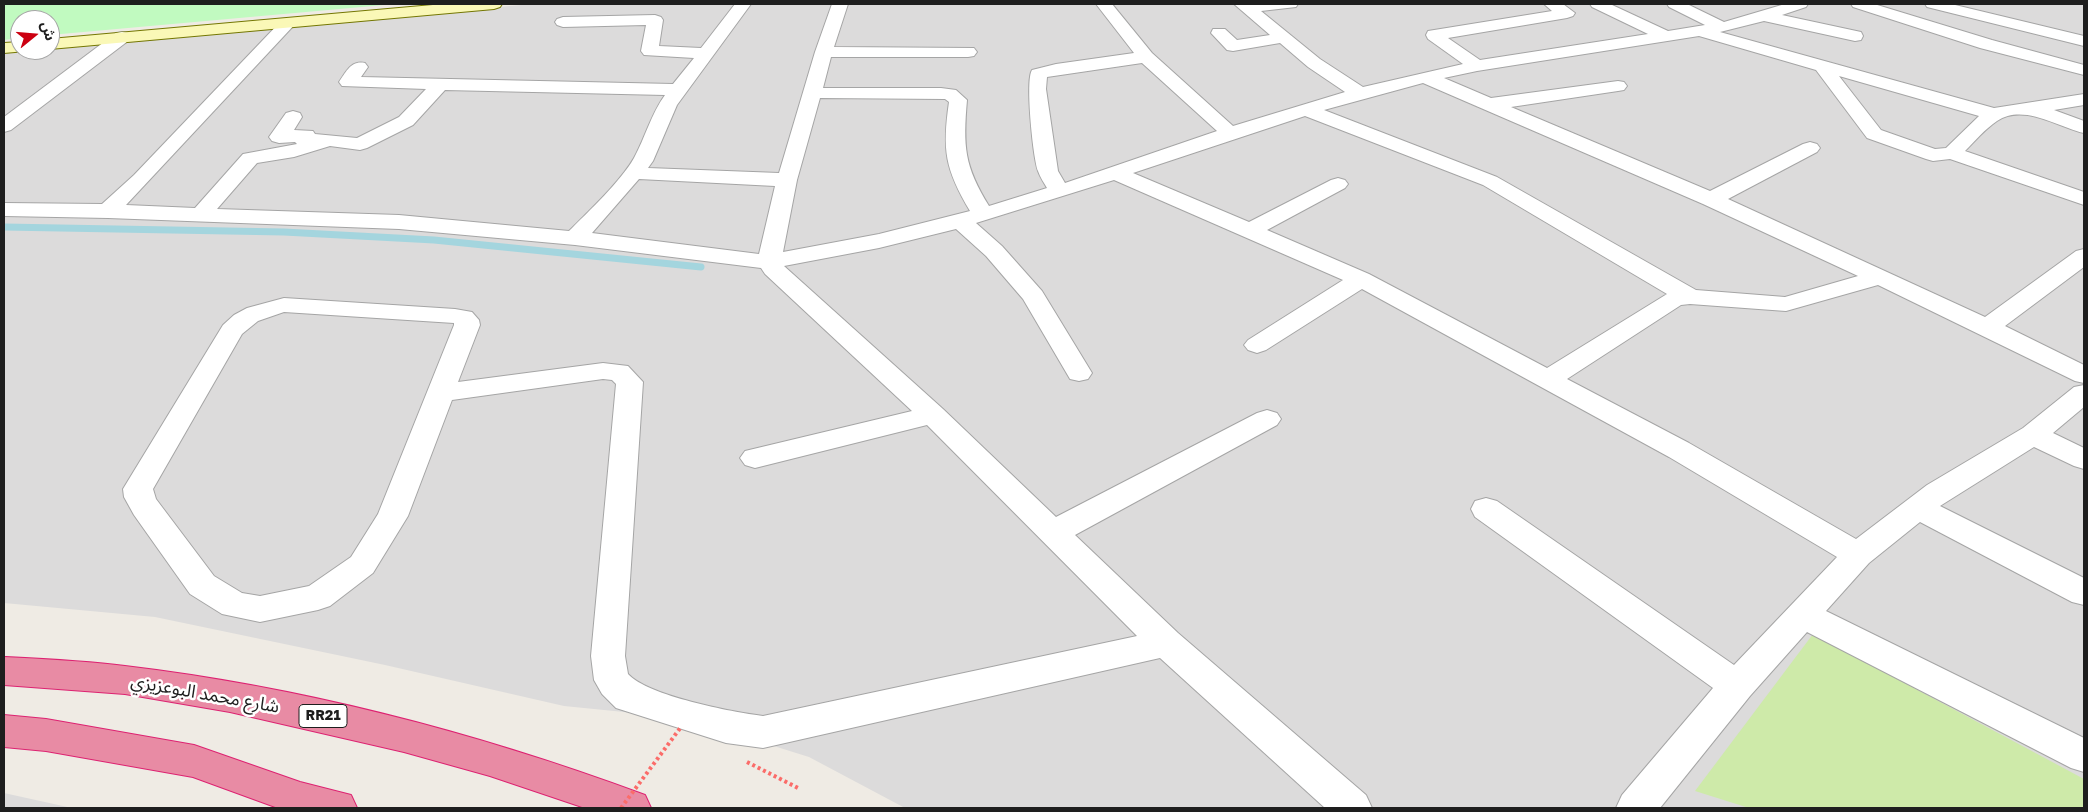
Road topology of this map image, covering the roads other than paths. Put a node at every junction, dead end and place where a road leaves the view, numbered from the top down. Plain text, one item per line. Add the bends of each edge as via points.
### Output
1 (494, 4) edge
2 (743, 4) edge
3 (840, 4) edge
4 (1104, 4) edge
5 (1290, 4) edge
6 (1552, 4) edge
7 (1598, 4) edge
8 (1675, 4) edge
9 (1859, 4) edge
10 (1941, 4) edge
11 (1245, 6) edge
12 (1808, 8) edge
13 (1764, 16) junction
14 (289, 22) junction
15 (563, 22) dead end
16 (1722, 27) junction
17 (1699, 31) junction
18 (1220, 33) dead end
19 (1666, 36) junction
20 (122, 37) junction
21 (1283, 38) junction
22 (2084, 41) edge
23 (60, 43) edge
24 (824, 52) junction
25 (968, 52) dead end
26 (706, 54) junction
27 (1146, 57) junction
28 (1477, 66) junction
29 (1822, 66) junction
30 (359, 67) dead end
31 (2084, 70) edge
32 (1425, 77) junction
33 (440, 86) junction
34 (1618, 86) dead end
35 (678, 90) junction
36 (813, 93) junction
37 (1360, 94) junction
38 (2084, 98) edge
39 (1489, 104) junction
40 (2026, 108) junction
41 (1306, 110) junction
42 (1993, 114) junction
43 (293, 118) dead end
44 (4, 126) edge
45 (2084, 127) edge
46 (1230, 133) junction
47 (330, 140) junction
48 (1810, 148) dead end
49 (1952, 153) junction
50 (1113, 172) junction
51 (633, 173) junction
52 (787, 180) junction
53 (1338, 184) dead end
54 (1061, 191) junction
55 (1712, 199) junction
56 (2084, 199) edge
57 (4, 210) edge
58 (108, 210) junction
59 (201, 214) junction
60 (983, 214) junction
61 (960, 221) junction
62 (1249, 231) junction
63 (575, 238) junction
64 (2084, 256) edge
65 (769, 262) junction
66 (1878, 278) junction
67 (1361, 279) junction
68 (1690, 296) junction
69 (1987, 327) junction
70 (1257, 344) dead end
71 (1079, 374) dead end
72 (2084, 375) edge
73 (1548, 379) junction
74 (441, 393) junction
75 (2084, 393) edge
76 (933, 414) junction
77 (1267, 419) dead end
78 (2033, 435) junction
79 (755, 458) dead end
80 (2084, 459) edge
81 (1918, 508) junction
82 (1486, 509) dead end
83 (1054, 532) junction
84 (1858, 555) junction
85 (2084, 593) edge
86 (1803, 615) junction
87 (1166, 644) junction
88 (4, 671) edge
89 (1737, 686) junction
90 (4, 731) edge
91 (2084, 756) edge
92 (303, 804) edge
93 (337, 808) edge
94 (631, 808) edge
95 (1352, 808) edge
96 (1636, 808) edge

1 - 14 street
2 - 26 street
3 - 24 street
4 - 27 street
5 - 11 street
6 - 28 street via 1567,13 1434,36
7 - 19 street
8 - 16 street
9 - 31 street via 1986,44
10 - 22 street
11 - 21 street
12 - 13 street
12 - 13 street via 1859,31
13 - 16 street
14 - 20 street
14 - 58 street
15 - 26 street via 655,20 650,51
16 - 17 street
17 - 19 street
17 - 29 street
18 - 21 street via 1233,46
19 - 28 street
20 - 23 street
20 - 44 street
21 - 37 street
24 - 25 street
24 - 36 street
26 - 35 street
27 - 46 street
27 - 54 street via 1038,74 1048,171
28 - 32 street
29 - 42 street
29 - 49 street via 1874,134 1933,155
30 - 33 street via 348,82
32 - 37 street
32 - 39 street
33 - 35 street
33 - 47 street via 406,121 360,144
34 - 39 street
35 - 51 street
36 - 52 street
36 - 60 street via 941,93 955,96 958,100 953,144 956,162
37 - 41 street
38 - 40 street via 2070,103
39 - 55 street
40 - 42 street
40 - 45 street
41 - 46 street
41 - 68 street via 1490,181
42 - 49 street
43 - 47 street via 279,137 306,135 303,139
46 - 50 street
47 - 59 street via 294,151 250,158
48 - 55 street
49 - 56 street
50 - 54 street
50 - 62 street
51 - 52 street
51 - 63 street
52 - 65 street
53 - 62 street
54 - 60 street
55 - 66 street
57 - 58 street
58 - 59 street
59 - 63 street via 398,222
60 - 61 street
61 - 65 street via 879,242
61 - 71 street via 994,251 1033,296
62 - 67 street
63 - 65 street
64 - 69 street
65 - 76 street via 781,277
66 - 68 street via 1786,304
66 - 69 street
67 - 70 street
67 - 73 street
68 - 73 street via 1674,299
69 - 72 street
73 - 84 street via 1679,450
74 - 74 street via 467,325 463,317 284,305 266,308 249,315 232,330 138,490 139,497 202,585 234,604 260,609 318,597 362,565 377,543 393,516
74 - 87 street via 604,371 619,372 630,382 608,656 609,678 629,697 726,727 763,732
75 - 78 street
76 - 79 street
76 - 83 street
77 - 83 street
78 - 80 street
78 - 81 street via 1938,492
81 - 84 street
81 - 85 street
82 - 89 street
83 - 87 street
84 - 86 street
86 - 89 street
86 - 91 street
87 - 95 street
88 - 94 highway, شارع محمد البوعزيزي / RR21 via 124,680 315,714 452,749 580,788
89 - 96 street
90 - 92 highway via 46,734 194,761
92 - 93 highway

